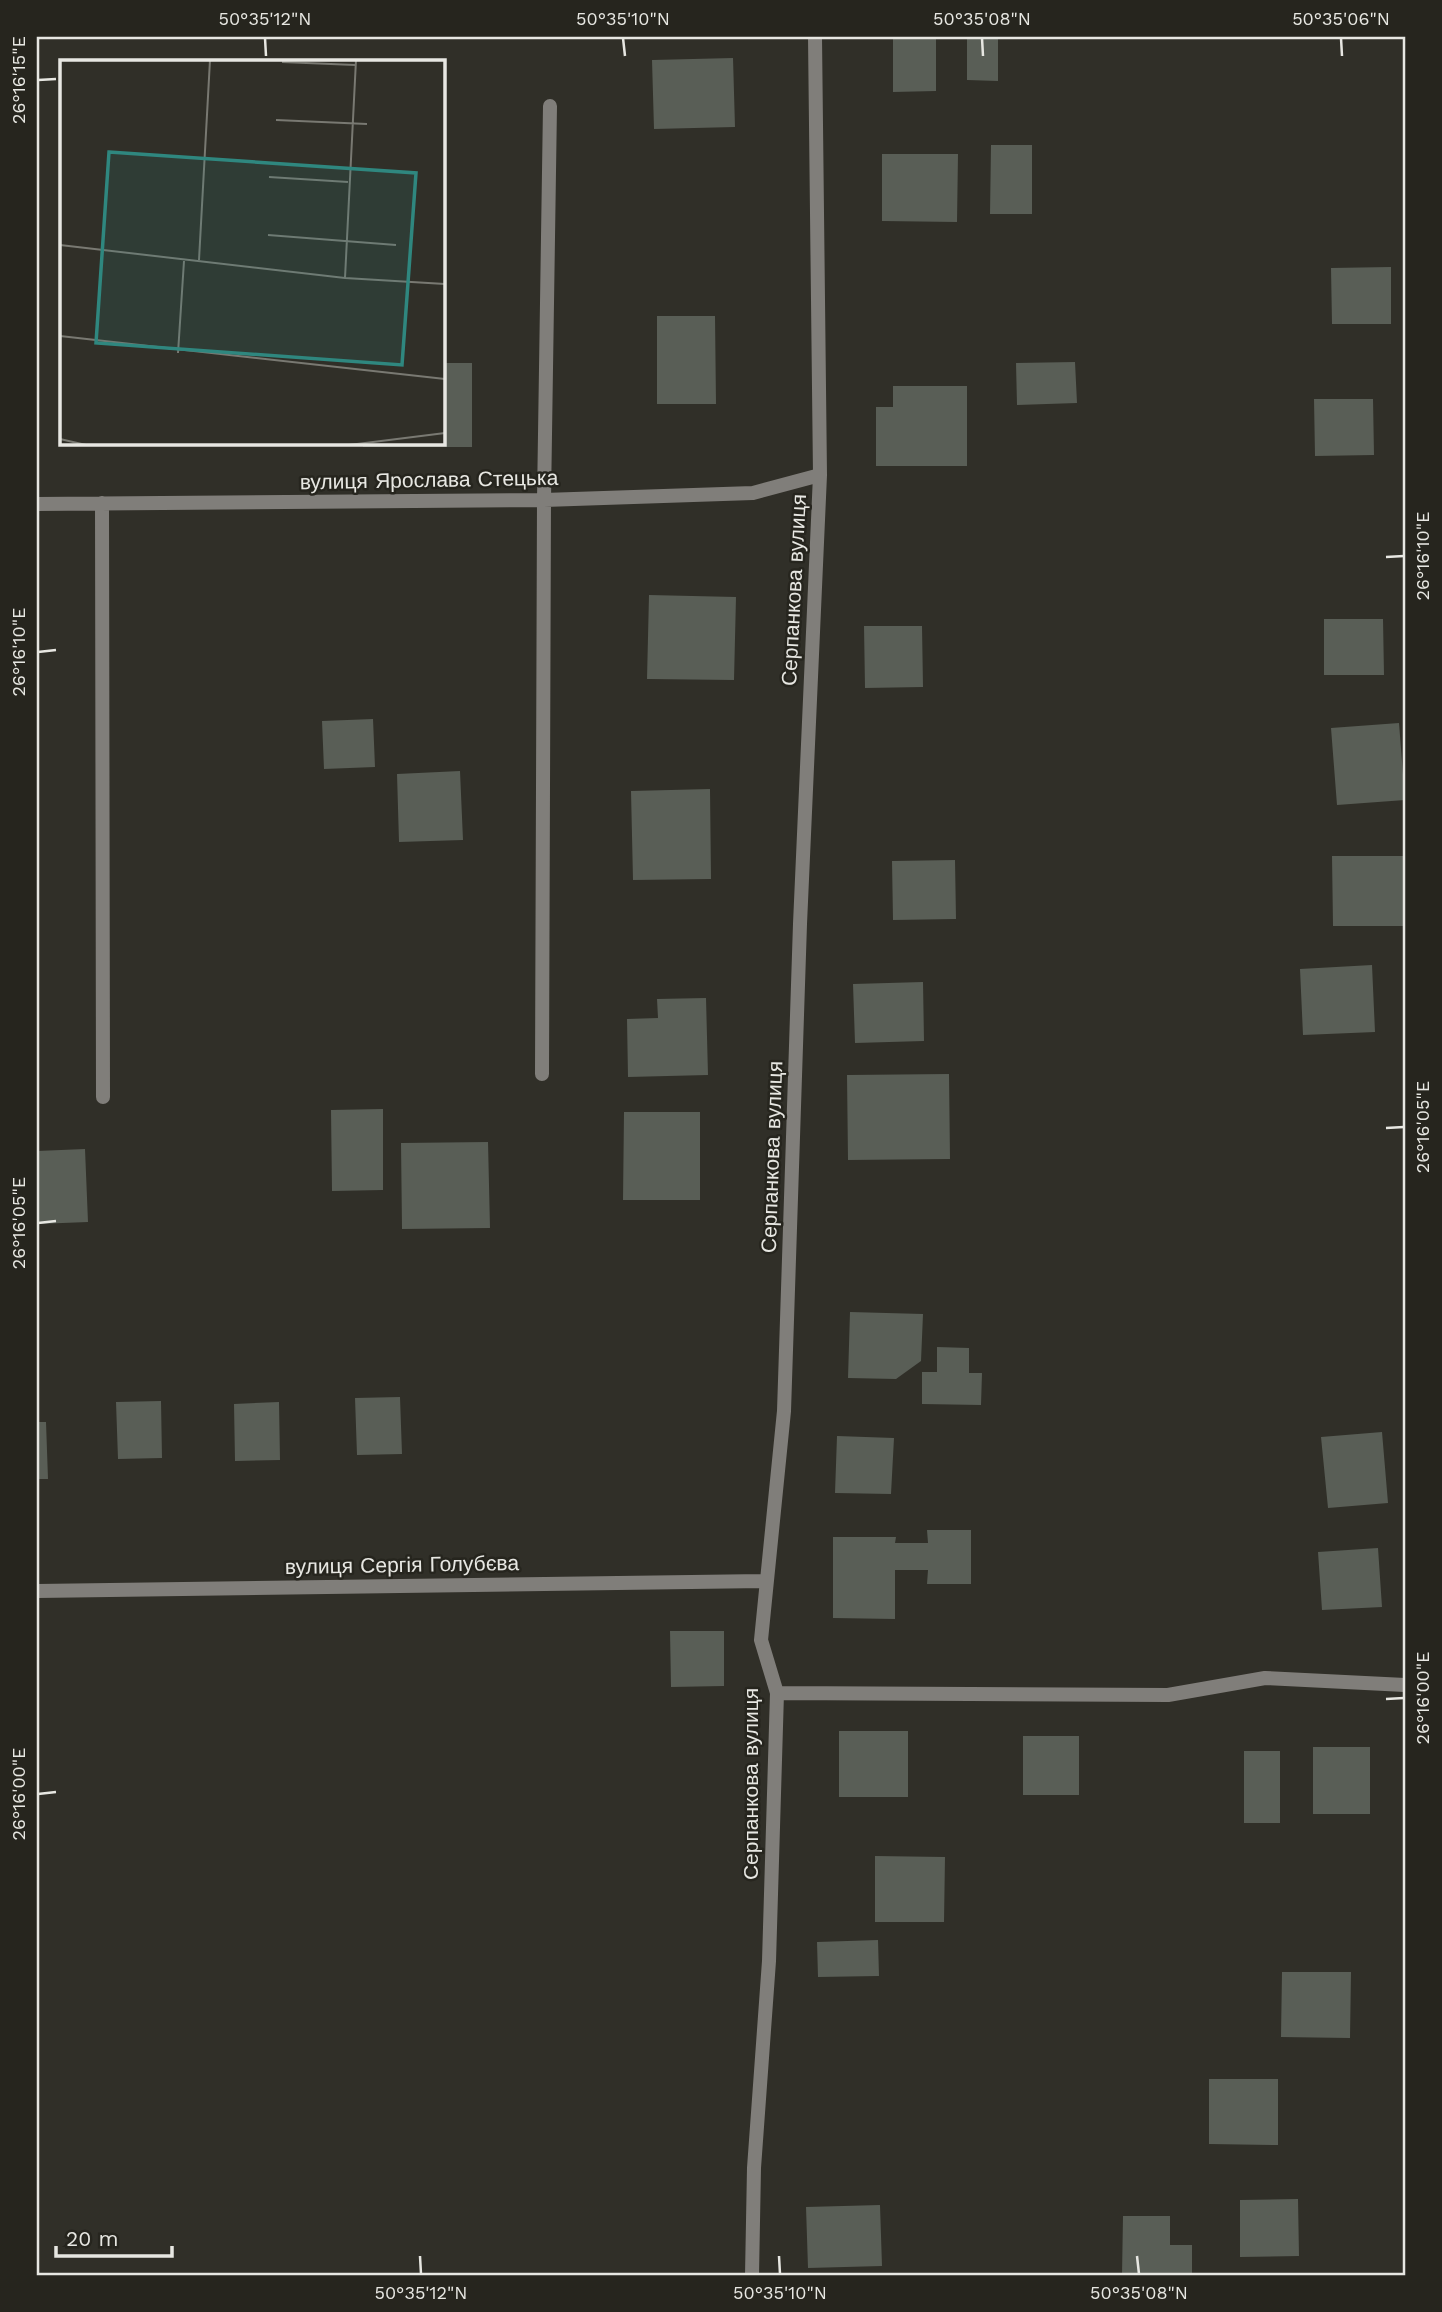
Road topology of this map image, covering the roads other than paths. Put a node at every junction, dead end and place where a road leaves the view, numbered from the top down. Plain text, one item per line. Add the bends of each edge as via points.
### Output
1 (815, 37) edge
2 (550, 106) dead end
3 (820, 475) junction
4 (544, 500) junction
5 (102, 503) junction
6 (37, 504) edge
7 (542, 1074) dead end
8 (103, 1097) dead end
9 (767, 1581) junction
10 (37, 1591) edge
11 (1405, 1685) edge
12 (777, 1693) junction
13 (752, 2275) edge

1 - 3 street, Серпанкова вулиця
2 - 4 street
3 - 4 street, вулиця Ярослава Стецька via 754,493
3 - 9 street, Серпанкова вулиця via 784,1411
4 - 5 street, вулиця Ярослава Стецька
4 - 7 street
5 - 6 street, вулиця Ярослава Стецька
5 - 8 street
9 - 10 street, вулиця Сергія Голубєва
9 - 12 street, Серпанкова вулиця via 761,1640
11 - 12 street via 1265,1678 1168,1695
12 - 13 street, Серпанкова вулиця via 769,1961 754,2168

